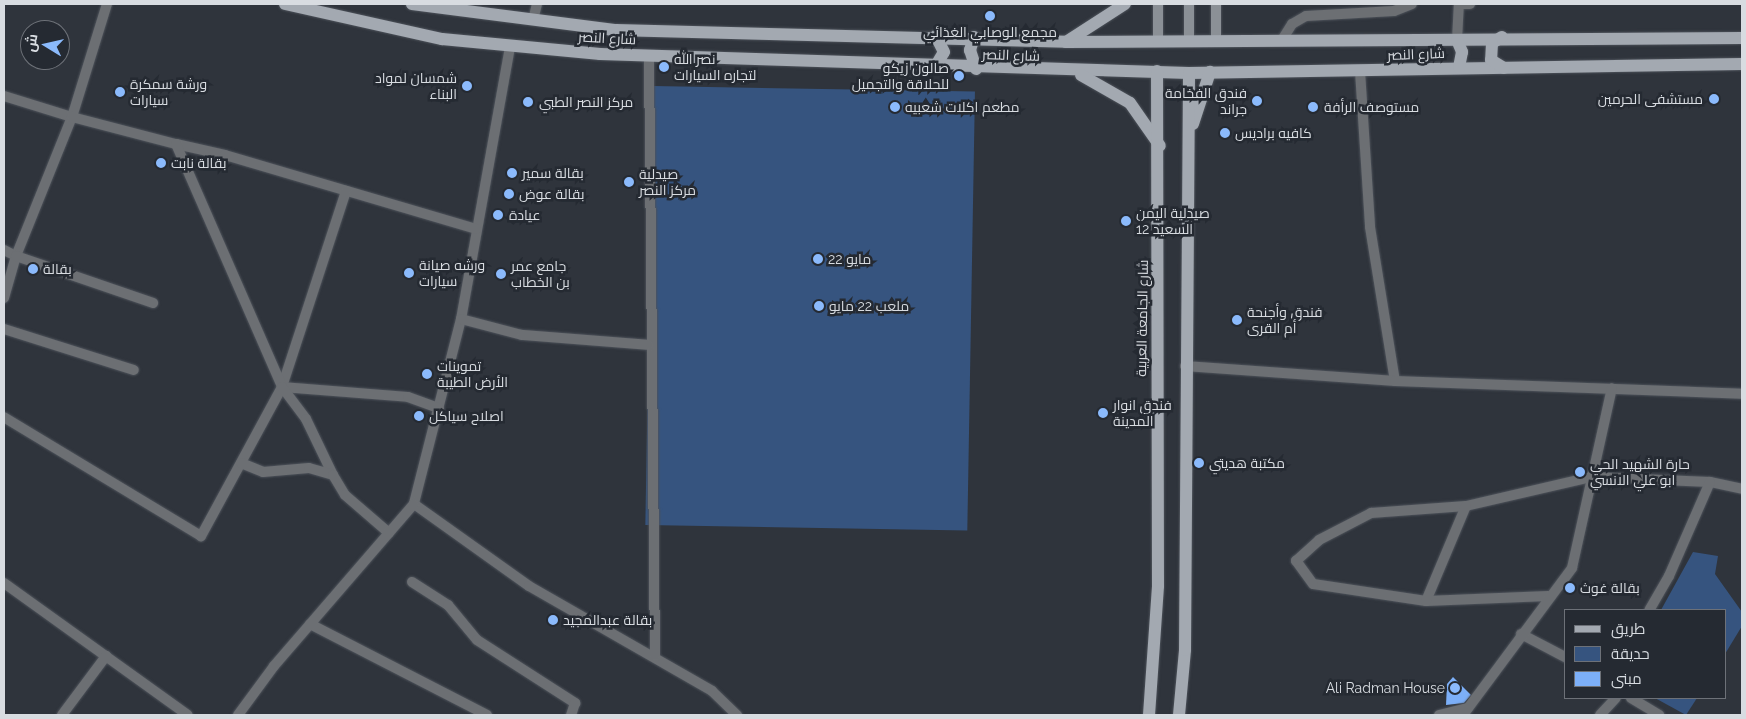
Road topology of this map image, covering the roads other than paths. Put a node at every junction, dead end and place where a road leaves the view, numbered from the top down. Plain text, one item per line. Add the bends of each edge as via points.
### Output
1 (107, 4) edge
2 (285, 4) edge
3 (412, 4) edge
4 (537, 4) edge
5 (1125, 4) edge
6 (1158, 4) edge
7 (1189, 4) edge
8 (1216, 4) edge
9 (1412, 4) edge
10 (1470, 4) edge
11 (533, 20) junction
12 (936, 36) junction
13 (974, 37) junction
14 (1502, 37) junction
15 (1216, 38) junction
16 (1742, 38) edge
17 (1189, 40) junction
18 (1282, 40) junction
19 (1457, 40) junction
20 (1158, 41) junction
21 (1066, 42) junction
22 (510, 46) junction
23 (649, 56) junction
24 (1742, 64) edge
25 (935, 67) junction
26 (1459, 68) junction
27 (1504, 68) junction
28 (976, 69) junction
29 (1056, 71) junction
30 (1157, 71) junction
31 (1360, 71) junction
32 (1210, 72) junction
33 (1189, 73) junction
34 (4, 96) edge
35 (72, 117) junction
36 (176, 144) junction
37 (1160, 147) junction
38 (1188, 148) junction
39 (346, 191) junction
40 (476, 230) junction
41 (4, 250) edge
42 (16, 256) junction
43 (4, 298) edge
44 (153, 303) dead end
45 (461, 319) junction
46 (4, 330) edge
47 (649, 345) junction
48 (1185, 366) junction
49 (134, 370) dead end
50 (1395, 381) junction
51 (282, 387) junction
52 (1612, 388) junction
53 (1742, 394) edge
54 (439, 408) junction
55 (4, 417) edge
56 (241, 463) junction
57 (333, 475) junction
58 (1592, 477) junction
59 (1710, 482) junction
60 (1742, 489) edge
61 (414, 504) junction
62 (1466, 506) junction
63 (389, 533) junction
64 (412, 582) dead end
65 (4, 583) edge
66 (1548, 596) junction
67 (1426, 601) junction
68 (1650, 609) edge
69 (310, 624) junction
70 (1521, 634) junction
71 (106, 656) junction
72 (655, 656) junction
73 (1564, 656) edge
74 (1615, 699) edge
75 (1632, 699) edge
76 (1466, 712) edge
77 (62, 715) edge
78 (188, 715) edge
79 (238, 715) edge
80 (487, 715) edge
81 (570, 715) edge
82 (737, 715) edge
83 (1149, 715) edge
84 (1179, 715) edge
85 (1439, 715) edge
86 (1600, 715) edge
87 (1659, 715) edge

1 - 35 street
2 - 22 main road, شارع النصر via 442,39
3 - 11 main road, شارع النصر
4 - 11 street
5 - 21 main road
6 - 20 street
7 - 17 street
8 - 15 street
9 - 18 street via 1394,11 1306,16 1292,24
10 - 19 street via 1460,4
11 - 12 main road, شارع النصر via 616,30
12 - 13 main road, شارع النصر
12 - 25 main road via 944,52
13 - 21 main road, شارع النصر
13 - 28 main road via 970,50
14 - 16 main road, شارع النصر
14 - 19 main road, شارع النصر
14 - 27 main road via 1492,43 1491,60
15 - 17 main road, شارع النصر
15 - 18 main road, شارع النصر
17 - 20 main road, شارع النصر
18 - 19 main road, شارع النصر
19 - 26 main road via 1462,52
20 - 21 main road, شارع النصر
22 - 23 main road, شارع النصر
22 - 40 street
23 - 25 main road, شارع النصر
23 - 47 street
24 - 27 main road, شارع النصر
25 - 28 main road, شارع النصر
26 - 27 main road, شارع النصر
26 - 31 main road, شارع النصر
28 - 29 main road, شارع النصر
29 - 30 main road, شارع النصر
29 - 37 main road via 1089,76 1115,91 1130,103
30 - 33 main road, شارع النصر
30 - 37 main road, شارع الجامعة العربية
31 - 32 main road, شارع النصر
31 - 50 street via 1370,227
32 - 33 main road, شارع النصر
32 - 38 main road
33 - 38 main road
34 - 35 street
35 - 36 street
35 - 42 street
36 - 39 street
36 - 51 street via 194,178
37 - 83 main road, شارع الجامعة العربية via 1155,350 1158,586
38 - 48 main road
39 - 40 street
39 - 51 street
40 - 45 street
41 - 42 street
42 - 43 street
42 - 44 street
45 - 47 street via 522,335
45 - 54 street
46 - 49 street
47 - 72 street
48 - 50 street
48 - 84 main road via 1185,650
50 - 52 street
51 - 54 street via 408,397
51 - 56 street
51 - 57 street via 306,419
52 - 53 street
52 - 58 street
54 - 61 street
55 - 56 street via 201,536
56 - 57 street via 270,473 310,468
57 - 63 street via 345,494
58 - 59 street
58 - 62 street
58 - 66 street via 1572,568
59 - 60 street
59 - 68 street via 1670,576
61 - 63 street
61 - 72 street via 529,586
62 - 67 street
62 - 67 street via 1371,513 1320,540 1296,561 1312,584
63 - 69 street
64 - 81 street via 448,605 477,640 575,703
65 - 71 street
66 - 67 street
66 - 70 street
69 - 79 street
69 - 80 street
70 - 73 street
70 - 76 street
71 - 77 street
71 - 78 street
72 - 82 street via 712,691
74 - 86 street
75 - 87 street
76 - 85 street

